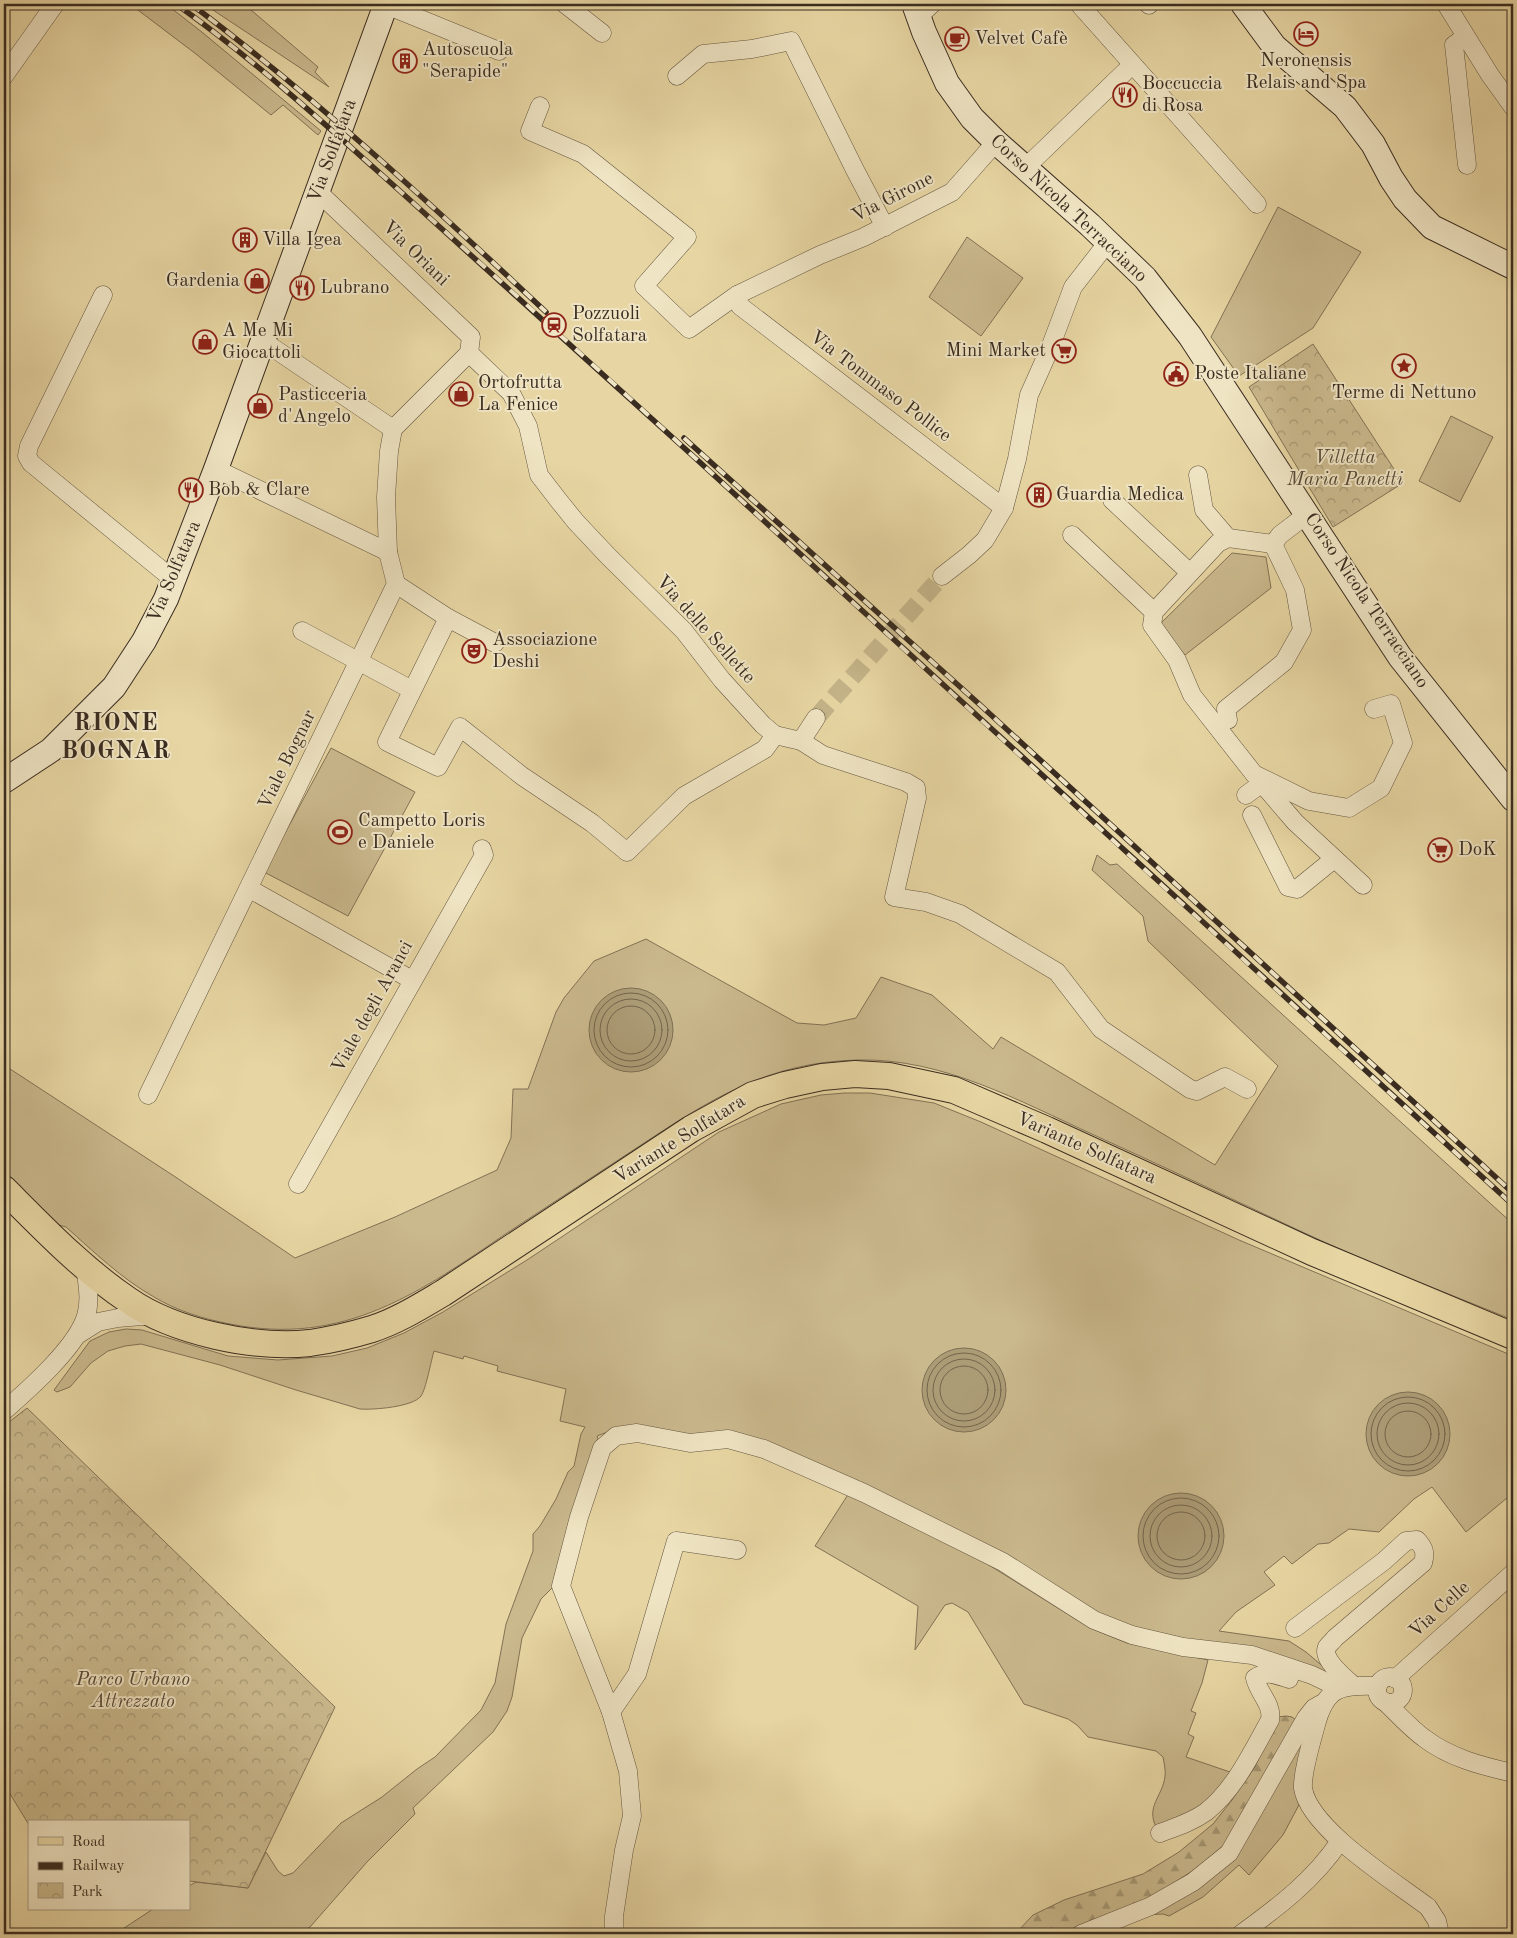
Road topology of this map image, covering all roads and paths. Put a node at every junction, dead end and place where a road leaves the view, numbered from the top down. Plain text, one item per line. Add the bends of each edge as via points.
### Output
1 (55, 4) edge
2 (386, 4) edge
3 (565, 4) edge
4 (1079, 4) edge
5 (1243, 4) edge
6 (1446, 4) edge
7 (921, 8) edge
8 (602, 33) dead end
9 (1465, 37) junction
10 (499, 51) dead end
11 (1132, 66) junction
12 (4, 76) edge
13 (677, 76) dead end
14 (540, 106) dead end
15 (1513, 106) edge
16 (996, 142) junction
17 (1467, 165) dead end
18 (1025, 168) junction
19 (318, 192) junction
20 (1258, 204) dead end
21 (884, 227) junction
22 (1108, 242) junction
23 (1513, 266) edge
24 (104, 295) dead end
25 (737, 295) junction
26 (263, 340) junction
27 (468, 353) junction
28 (393, 429) junction
29 (216, 469) junction
30 (1198, 475) dead end
31 (1112, 500) dead end
32 (1004, 508) junction
33 (1306, 514) junction
34 (1072, 535) dead end
35 (1228, 538) junction
36 (1276, 540) junction
37 (388, 552) junction
38 (1189, 572) junction
39 (942, 576) tunnel mouth
40 (174, 581) junction
41 (396, 584) junction
42 (1154, 612) junction
43 (448, 618) junction
44 (302, 632) dead end
45 (495, 643) dead end
46 (358, 662) junction
47 (412, 690) junction
48 (1374, 710) dead end
49 (816, 718) tunnel mouth
50 (1228, 720) dead end
51 (775, 735) junction
52 (801, 741) junction
53 (1258, 778) junction
54 (4, 781) edge
55 (1246, 795) dead end
56 (1513, 799) edge
57 (1252, 815) dead end
58 (482, 850) dead end
59 (1334, 859) junction
60 (1363, 886) dead end
61 (250, 889) junction
62 (412, 980) junction
63 (1247, 1089) dead end
64 (148, 1095) dead end
65 (298, 1184) dead end
66 (4, 1189) edge
67 (85, 1266) junction
68 (115, 1291) junction
69 (154, 1314) junction
70 (92, 1319) junction
71 (1513, 1336) edge
72 (4, 1411) edge
73 (738, 1550) dead end
74 (1513, 1573) edge
75 (1295, 1628) dead end
76 (1337, 1692) junction
77 (1381, 1694) junction
78 (611, 1712) junction
79 (1513, 1774) edge
80 (1160, 1832) dead end
81 (1340, 1841) junction
82 (614, 1934) edge
83 (1081, 1934) edge
84 (1241, 1934) edge
85 (1440, 1934) edge

1 - 12 street
2 - 10 street
2 - 19 main road, Via Solfatara
3 - 8 street
4 - 11 street
5 - 23 main road via 1274,46 1345,107 1373,144 1405,199 1422,218 1432,227
6 - 9 street
7 - 16 main road, Corso Nicola Terracciano via 947,83 972,118
9 - 15 street
9 - 17 street via 1454,45
11 - 18 street
11 - 20 street
13 - 21 street via 703,54 791,41
14 - 25 street, Via Girone via 530,131 583,154 687,237 644,286 650,292 689,329
16 - 18 main road, Corso Nicola Terracciano
16 - 21 street, Via Girone via 952,192
18 - 22 main road, Corso Nicola Terracciano
19 - 26 main road, Via Solfatara
19 - 27 street, Via Oriani via 471,338
21 - 25 street, Via Girone
22 - 32 street via 1073,287 1050,348 1026,395 1017,459
22 - 33 main road, Corso Nicola Terracciano via 1145,278 1190,336
24 - 40 street via 29,446 27,456 31,464
25 - 32 street, Via Tommaso Pollice via 740,306
26 - 28 street
26 - 29 main road, Via Solfatara
27 - 28 street
27 - 51 street, Via delle Sellette via 511,393 528,426 539,476 559,501 608,556 684,631 722,680
28 - 37 street via 386,497
29 - 37 street
29 - 40 main road, Via Solfatara
30 - 35 street via 1204,510
31 - 38 street
32 - 39 street via 985,540
33 - 36 street
33 - 56 main road, Corso Nicola Terracciano via 1400,657
34 - 42 street
35 - 36 street
35 - 38 street via 1218,543
36 - 50 street via 1295,590 1302,630 1284,662 1226,709
37 - 41 street
38 - 42 street
40 - 54 main road, Via Solfatara via 144,642 114,686 51,750
41 - 43 street
41 - 46 street, Viale Bognar
42 - 53 street via 1152,625 1177,660 1192,695
43 - 45 street
43 - 47 street
44 - 46 street
46 - 47 street
46 - 61 street, Viale Bognar
47 - 51 street via 387,742 438,767 460,727 627,852 684,796 765,749
48 - 53 street via 1391,704 1403,743 1381,788 1349,808 1309,801
49 - 52 street
51 - 52 street, Via delle Sellette
52 - 63 street, Via delle Sellette via 824,755 916,788 917,798 894,896 926,902 960,914 1057,972 1101,1029 1190,1089 1197,1091 1225,1077
53 - 55 street
53 - 59 street via 1295,822
57 - 59 street via 1288,887 1297,888
58 - 62 street, Viale degli Aranci via 484,855
59 - 60 street
61 - 62 street
61 - 64 street, Viale Bognar
62 - 65 street, Viale degli Aranci
66 - 67 main road, Variante Solfatara
67 - 68 main road, Variante Solfatara
67 - 70 street
68 - 69 main road, Variante Solfatara
68 - 70 street
69 - 70 street
69 - 71 main road, Variante Solfatara via 230,1338 272,1343 308,1343 375,1328 443,1293 691,1129 753,1095 822,1076 855,1074 889,1076 954,1090 1312,1252
70 - 72 street via 37,1382
73 - 78 street via 676,1541 637,1674
74 - 77 street, Via Celle via 1395,1679 1401,1685 1400,1698 1393,1702
75 - 76 street via 1406,1541 1416,1540 1423,1546 1423,1563 1327,1648 1326,1655
76 - 77 street
76 - 78 street via 1312,1675 1252,1655 1183,1647 1132,1635 1094,1620 1003,1562 864,1493 764,1449 728,1439 690,1442 637,1433 616,1436 602,1448 561,1586
76 - 80 street via 1261,1673 1255,1678 1256,1685 1270,1708 1270,1720 1238,1777 1205,1812 1183,1825
76 - 81 street via 1318,1716 1303,1788 1324,1826
76 - 83 street via 1314,1708 1306,1718 1229,1853 1193,1882 1151,1906
77 - 79 street via 1423,1738 1471,1763
78 - 82 street via 628,1771 632,1816 624,1850
81 - 84 street via 1308,1881
81 - 85 street via 1428,1907 1437,1921

